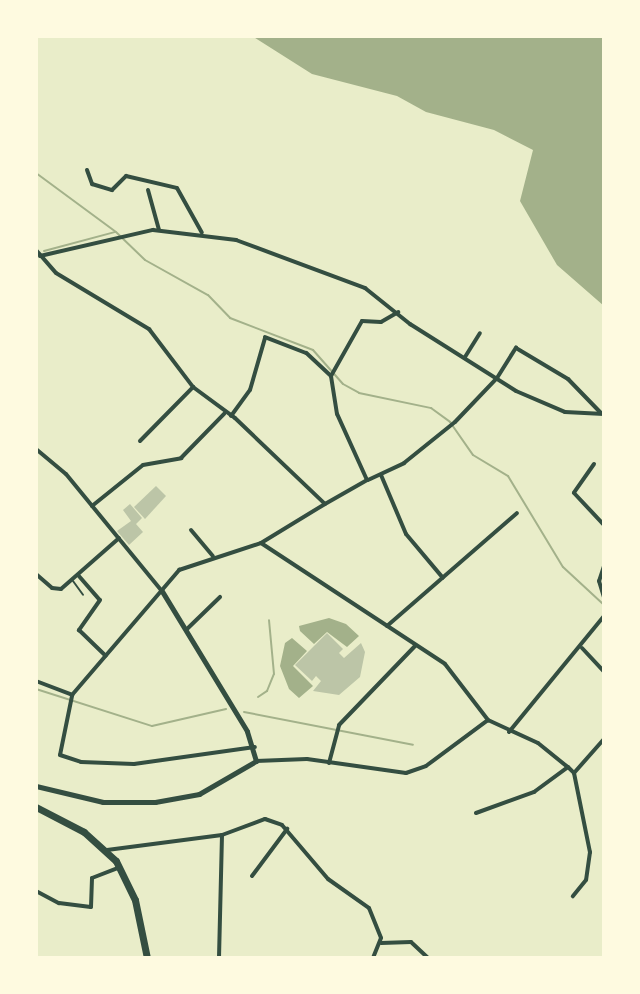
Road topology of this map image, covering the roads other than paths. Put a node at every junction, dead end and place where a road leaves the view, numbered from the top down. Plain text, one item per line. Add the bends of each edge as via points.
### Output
1 (87, 170) dead end
2 (148, 190) dead end
3 (159, 230) junction
4 (202, 233) junction
5 (36, 250) edge
6 (40, 256) junction
7 (398, 312) junction
8 (480, 333) dead end
9 (465, 357) junction
10 (332, 375) junction
11 (497, 378) junction
12 (193, 387) junction
13 (603, 414) edge
14 (228, 415) junction
15 (140, 441) dead end
16 (36, 449) edge
17 (594, 464) dead end
18 (381, 474) junction
19 (367, 480) junction
20 (325, 504) junction
21 (92, 506) junction
22 (517, 513) dead end
23 (604, 525) edge
24 (191, 530) dead end
25 (119, 538) junction
26 (261, 543) junction
27 (213, 556) junction
28 (604, 566) edge
29 (36, 574) edge
30 (78, 575) junction
31 (443, 578) junction
32 (72, 580) junction
33 (61, 589) junction
34 (162, 591) junction
35 (83, 595) dead end
36 (64, 597) dead end
37 (220, 597) dead end
38 (604, 597) edge
39 (604, 616) edge
40 (387, 626) junction
41 (187, 629) junction
42 (415, 646) junction
43 (582, 648) junction
44 (106, 656) junction
45 (604, 672) edge
46 (36, 681) edge
47 (72, 695) junction
48 (488, 720) junction
49 (509, 732) junction
50 (604, 740) edge
51 (255, 747) junction
52 (256, 761) junction
53 (329, 763) junction
54 (568, 767) junction
55 (574, 773) junction
56 (36, 786) edge
57 (36, 807) edge
58 (476, 813) dead end
59 (287, 829) junction
60 (222, 835) junction
61 (107, 850) junction
62 (120, 868) junction
63 (252, 876) dead end
64 (36, 891) edge
65 (573, 896) dead end
66 (381, 943) junction
67 (147, 958) edge
68 (219, 958) edge
69 (373, 958) edge
70 (428, 958) edge

1 - 4 street via 92,184 112,190 126,176 177,188
2 - 3 street
3 - 4 street
3 - 6 street
4 - 7 street via 249,244 365,288
5 - 6 street
6 - 12 street via 56,273 149,329
7 - 9 street
7 - 10 street via 381,322 362,321
8 - 9 street
9 - 11 street
10 - 14 street via 306,353 265,336 250,390
10 - 19 street via 337,414
11 - 13 street via 565,412
11 - 13 street via 516,348 568,379
11 - 18 street via 448,428
12 - 14 street
12 - 15 street
14 - 20 street
14 - 21 street via 181,458 143,465
16 - 21 street
17 - 23 street via 574,493
18 - 19 street
18 - 31 street via 406,534
19 - 20 street
20 - 26 street
21 - 25 street
22 - 31 street
24 - 27 street
25 - 30 street
25 - 34 street
26 - 27 street
26 - 40 street
27 - 34 street via 179,570
28 - 38 street via 599,581
29 - 33 street
30 - 32 street
30 - 44 street via 100,600 79,630
31 - 40 street
32 - 33 street
32 - 35 lane
33 - 36 lane
34 - 41 street
34 - 44 street
37 - 41 street
39 - 43 street
40 - 42 street
41 - 51 street
42 - 48 street via 457,674
42 - 53 street via 339,725
43 - 45 street
43 - 49 street
44 - 47 street
46 - 47 street
47 - 51 street via 60,755 81,762 144,763
48 - 49 street
48 - 53 street via 413,772
49 - 54 street via 538,743
50 - 55 street
51 - 52 street
52 - 53 street
52 - 56 street via 199,794 155,802 103,802
54 - 55 street
54 - 58 street via 534,792
55 - 65 street via 590,852 586,880
57 - 61 main road via 79,828
59 - 60 street via 265,819
59 - 63 street
59 - 66 street via 328,879 367,905
60 - 61 street
60 - 68 street
61 - 62 main road
62 - 64 street via 92,878 91,907 59,903
62 - 67 main road via 135,900
66 - 69 street
66 - 70 street via 411,942

